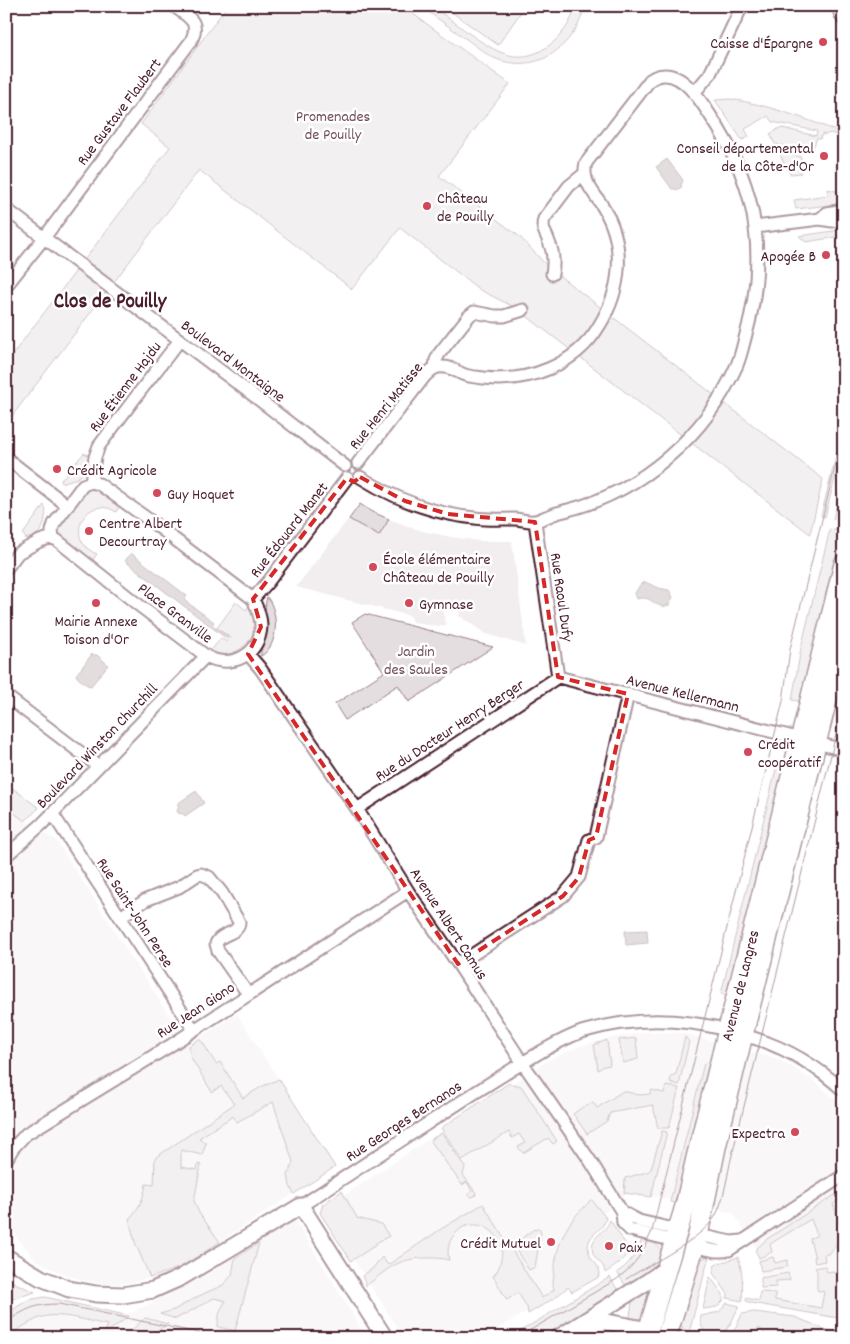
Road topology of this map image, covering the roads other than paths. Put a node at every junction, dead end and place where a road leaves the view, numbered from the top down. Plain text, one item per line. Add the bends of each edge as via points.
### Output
1 (174, 6) edge
2 (742, 6) edge
3 (840, 6) edge
4 (844, 16) edge
5 (694, 92) junction
6 (584, 174) junction
7 (6, 209) edge
8 (844, 210) edge
9 (820, 219) junction
10 (844, 220) edge
11 (755, 227) junction
12 (44, 238) junction
13 (552, 274) dead end
14 (6, 286) edge
15 (523, 310) dead end
16 (180, 340) junction
17 (435, 367) junction
18 (6, 458) edge
19 (358, 463) junction
20 (346, 472) junction
21 (360, 477) junction
22 (91, 482) junction
23 (68, 506) junction
24 (535, 522) junction
25 (53, 537) junction
26 (844, 564) edge
27 (6, 569) edge
28 (253, 599) junction
29 (844, 632) edge
30 (248, 654) junction
31 (206, 656) junction
32 (558, 677) junction
33 (628, 694) junction
34 (6, 696) edge
35 (808, 741) junction
36 (844, 750) edge
37 (98, 766) junction
38 (357, 809) junction
39 (52, 813) junction
40 (6, 856) edge
41 (408, 891) junction
42 (120, 917) junction
43 (458, 964) junction
44 (248, 994) junction
45 (194, 1030) junction
46 (736, 1032) junction
47 (522, 1062) junction
48 (844, 1091) edge
49 (6, 1160) edge
50 (844, 1175) edge
51 (300, 1206) junction
52 (676, 1236) junction
53 (696, 1240) junction
54 (6, 1258) edge
55 (666, 1268) junction
56 (573, 1328) junction
57 (661, 1336) edge
58 (385, 1338) edge
59 (558, 1338) edge
60 (586, 1338) edge
61 (607, 1338) edge

1 - 12 street, Rue Gustave Flaubert via 192,19 195,30 191,41
2 - 5 street via 710,74
3 - 4 main road
5 - 6 street via 674,76 666,74 650,80 586,163
5 - 11 street via 736,159
6 - 13 street via 569,186 542,224 553,255
6 - 17 street, Rue Henri Matisse via 612,226 619,260 612,298 595,334 557,366 521,378 484,378 465,375 444,366
7 - 12 street, Boulevard Montaigne
8 - 9 street via 827,213
9 - 10 street
9 - 11 street
11 - 24 street via 756,290 746,335 738,364 705,420 678,449 633,483 592,503 551,514
12 - 14 street
12 - 16 street, Boulevard Montaigne
15 - 17 street via 504,316 474,312 439,354
16 - 20 street, Boulevard Montaigne via 276,413
16 - 22 street, Rue Étienne Hajdu via 99,446
17 - 19 street, Rue Henri Matisse
18 - 23 street
19 - 20 street via 347,464
19 - 21 street via 362,471
20 - 21 street via 354,480
20 - 28 street, Rue Édouard Manet
21 - 24 street via 405,501 441,512
22 - 23 street via 83,486
22 - 28 street via 152,522
23 - 25 street via 54,524
24 - 32 street, Rue Raoul Dufy
25 - 27 street via 18,554
25 - 31 street, Place Granville
26 - 35 main road, Avenue de Langres
28 - 30 street via 261,627 258,640
29 - 35 main road, Avenue de Langres
30 - 31 street, Place Granville via 232,661
30 - 38 street, Avenue Albert Camus
31 - 37 street, Boulevard Winston Churchill
32 - 33 street, Avenue Kellermann
32 - 38 street, Rue du Docteur Henry Berger
33 - 35 street, Avenue Kellermann
33 - 43 street via 596,837 589,840 579,877 562,896
34 - 37 street
35 - 36 street, Avenue Kellermann
35 - 46 main road, Avenue de Langres
37 - 39 street, Boulevard Winston Churchill
38 - 41 street, Avenue Albert Camus
39 - 40 street, Boulevard Winston Churchill
39 - 42 street, Rue Saint-John Perse
41 - 43 street, Avenue Albert Camus
41 - 44 street, Rue Jean Giono
42 - 44 street via 197,875 209,877 239,922 237,929 219,937 218,951
42 - 45 street, Rue Saint-John Perse
43 - 47 street, Avenue Albert Camus
44 - 45 street, Rue Jean Giono
45 - 49 street, Rue Jean Giono via 26,1134
46 - 47 street, Rue Georges Bernanos via 697,1023 656,1020 608,1024 583,1031
46 - 48 street, Rue Georges Bernanos via 766,1041 801,1058
46 - 52 main road, Avenue de Langres via 696,1158
46 - 53 main road, Avenue de Langres
47 - 51 street, Rue Georges Bernanos
47 - 52 street, Avenue Albert Camus via 622,1212
50 - 53 street via 743,1241
51 - 54 street via 180,1278 153,1290 123,1295 69,1289
51 - 58 street
52 - 53 main road
52 - 55 main road, Avenue de Langres
53 - 57 main road, Avenue de Langres
55 - 56 street
55 - 57 main road, Avenue de Langres
56 - 57 street via 607,1322
56 - 59 street
60 - 61 street

